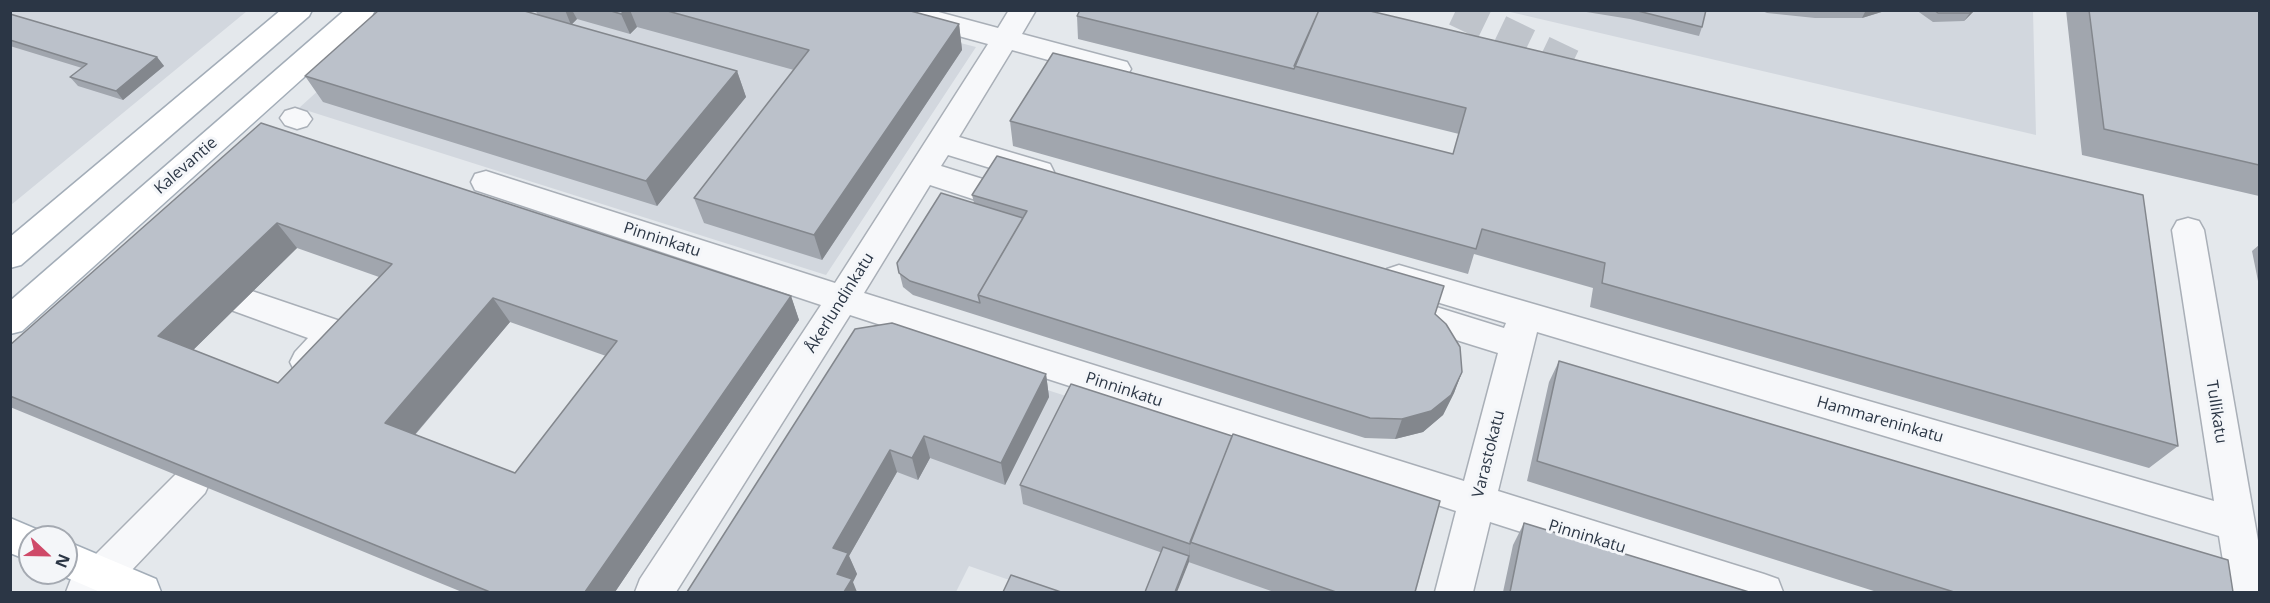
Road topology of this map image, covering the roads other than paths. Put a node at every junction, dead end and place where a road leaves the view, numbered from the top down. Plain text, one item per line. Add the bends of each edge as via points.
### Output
1 (299, 10) edge
2 (363, 10) edge
3 (896, 10) edge
4 (1023, 10) edge
5 (1005, 39) junction
6 (1147, 77) edge
7 (941, 142) junction
8 (923, 172) junction
9 (1066, 180) edge
10 (486, 182) dead end
11 (991, 193) edge
12 (2188, 230) dead end
13 (10, 256) edge
14 (1373, 270) edge
15 (843, 300) junction
16 (243, 301) dead end
17 (1433, 319) edge
18 (10, 321) edge
19 (1520, 331) junction
20 (282, 388) edge
21 (192, 482) edge
22 (1477, 502) junction
23 (2235, 524) junction
24 (78, 570) edge
25 (94, 584) edge
26 (142, 592) edge
27 (654, 592) edge
28 (1454, 592) edge
29 (1764, 592) edge
30 (2247, 592) edge

1 - 13 main road
2 - 18 main road, Kalevantie
3 - 5 street
4 - 5 street, Åkerlundinkatu
5 - 6 street
5 - 7 street, Åkerlundinkatu
7 - 8 street, Åkerlundinkatu
7 - 9 street
8 - 11 street
8 - 15 street, Åkerlundinkatu
10 - 15 street, Pinninkatu
12 - 23 street, Tullikatu
14 - 19 street
15 - 22 street, Pinninkatu
15 - 27 street, Åkerlundinkatu
16 - 20 street via 334,333
17 - 19 street
19 - 22 street, Varastokatu
19 - 23 street, Hammareninkatu
21 - 25 street
22 - 28 street, Varastokatu
22 - 29 street, Pinninkatu
23 - 30 street, Tullikatu
24 - 25 main road
25 - 26 main road

